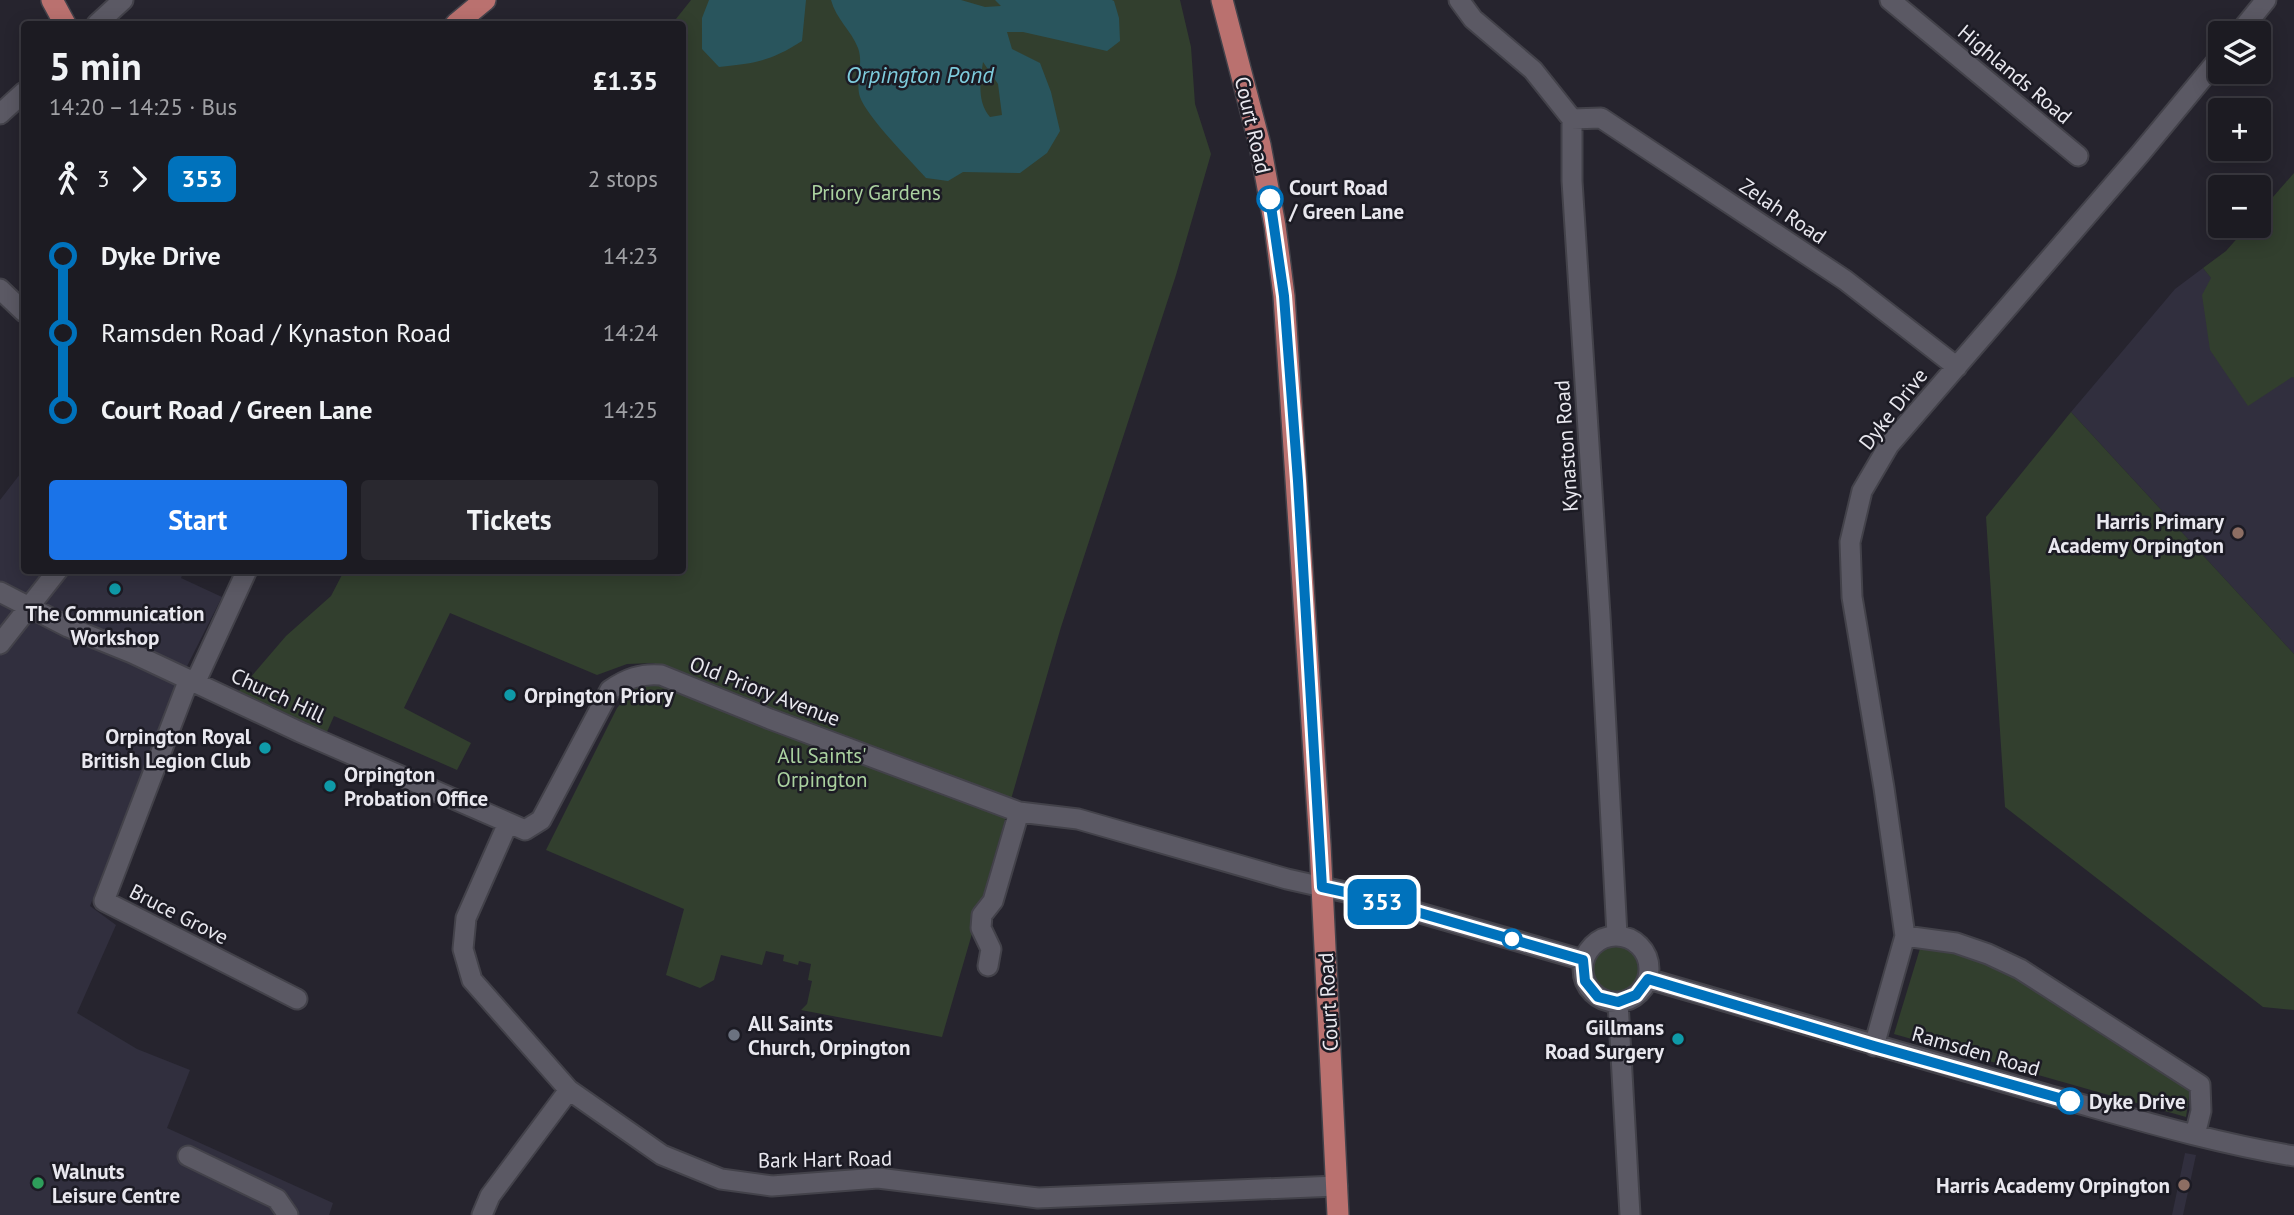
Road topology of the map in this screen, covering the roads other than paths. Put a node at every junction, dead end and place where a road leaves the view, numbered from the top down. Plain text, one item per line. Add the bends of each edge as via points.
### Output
1 (52, 0) edge
2 (123, 0) edge
3 (485, 0) edge
4 (1222, 0) edge
5 (1459, 0) edge
6 (1890, 0) edge
7 (2266, 0) edge
8 (63, 21) edge
9 (100, 21) edge
10 (460, 21) edge
11 (2249, 21) edge
12 (2208, 72) edge
13 (21, 95) edge
14 (0, 114) edge
15 (1572, 118) junction
16 (2078, 156) dead end
17 (0, 289) edge
18 (21, 309) edge
19 (1956, 367) junction
20 (55, 574) edge
21 (245, 574) edge
22 (0, 592) edge
23 (29, 608) junction
24 (0, 644) edge
25 (193, 680) junction
26 (1019, 812) junction
27 (508, 822) junction
28 (1322, 887) junction
29 (1617, 935) junction
30 (1905, 936) junction
31 (1583, 960) junction
32 (988, 966) dead end
33 (1648, 979) junction
34 (297, 999) dead end
35 (1618, 1002) junction
36 (1874, 1046) junction
37 (569, 1090) junction
38 (2195, 1135) junction
39 (188, 1156) dead end
40 (2294, 1156) edge
41 (1337, 1186) junction
42 (1037, 1207) edge
43 (288, 1215) edge
44 (482, 1215) edge
45 (1338, 1215) edge
46 (1630, 1215) edge

1 - 8 main road
2 - 9 street
3 - 10 main road
4 - 28 main road, Court Road via 1260,145 1284,296
5 - 15 street via 1473,19 1533,70
6 - 16 street, Highlands Road
7 - 11 street
12 - 19 street, Dyke Drive
13 - 14 street
15 - 19 street, Zelah Road via 1601,118 1845,279
15 - 29 street, Kynaston Road
17 - 18 street
19 - 30 street, Dyke Drive via 1889,445 1862,491 1850,542 1852,597
20 - 23 street
21 - 25 street
22 - 23 street, Church Hill
23 - 24 street
23 - 25 street, Church Hill
25 - 27 street, Church Hill
25 - 34 street, Bruce Grove via 104,901
26 - 27 street, Old Priory Avenue via 648,673 610,690 541,820 525,830
26 - 28 street, Old Priory Avenue via 1078,819
26 - 32 street via 993,901 982,915 981,928 991,949
27 - 37 street, Bark Hart Road via 466,918 463,949 472,980
28 - 31 street
28 - 41 main road, Court Road
29 - 31 street via 1596,942
29 - 33 street via 1636,942 1648,958
30 - 36 street, Dyke Drive
30 - 38 street via 1956,943 2020,969 2200,1085 2201,1111
31 - 35 street via 1585,981 1598,997
33 - 35 street via 1636,995
33 - 36 street, Ramsden Road
35 - 46 street
36 - 38 street, Ramsden Road
37 - 42 street, Bark Hart Road via 662,1155 721,1179 772,1186 878,1178
37 - 44 street via 490,1196
38 - 40 street, Ramsden Road
39 - 43 street via 277,1199
41 - 42 street, Bark Hart Road
41 - 45 main road, Court Road

